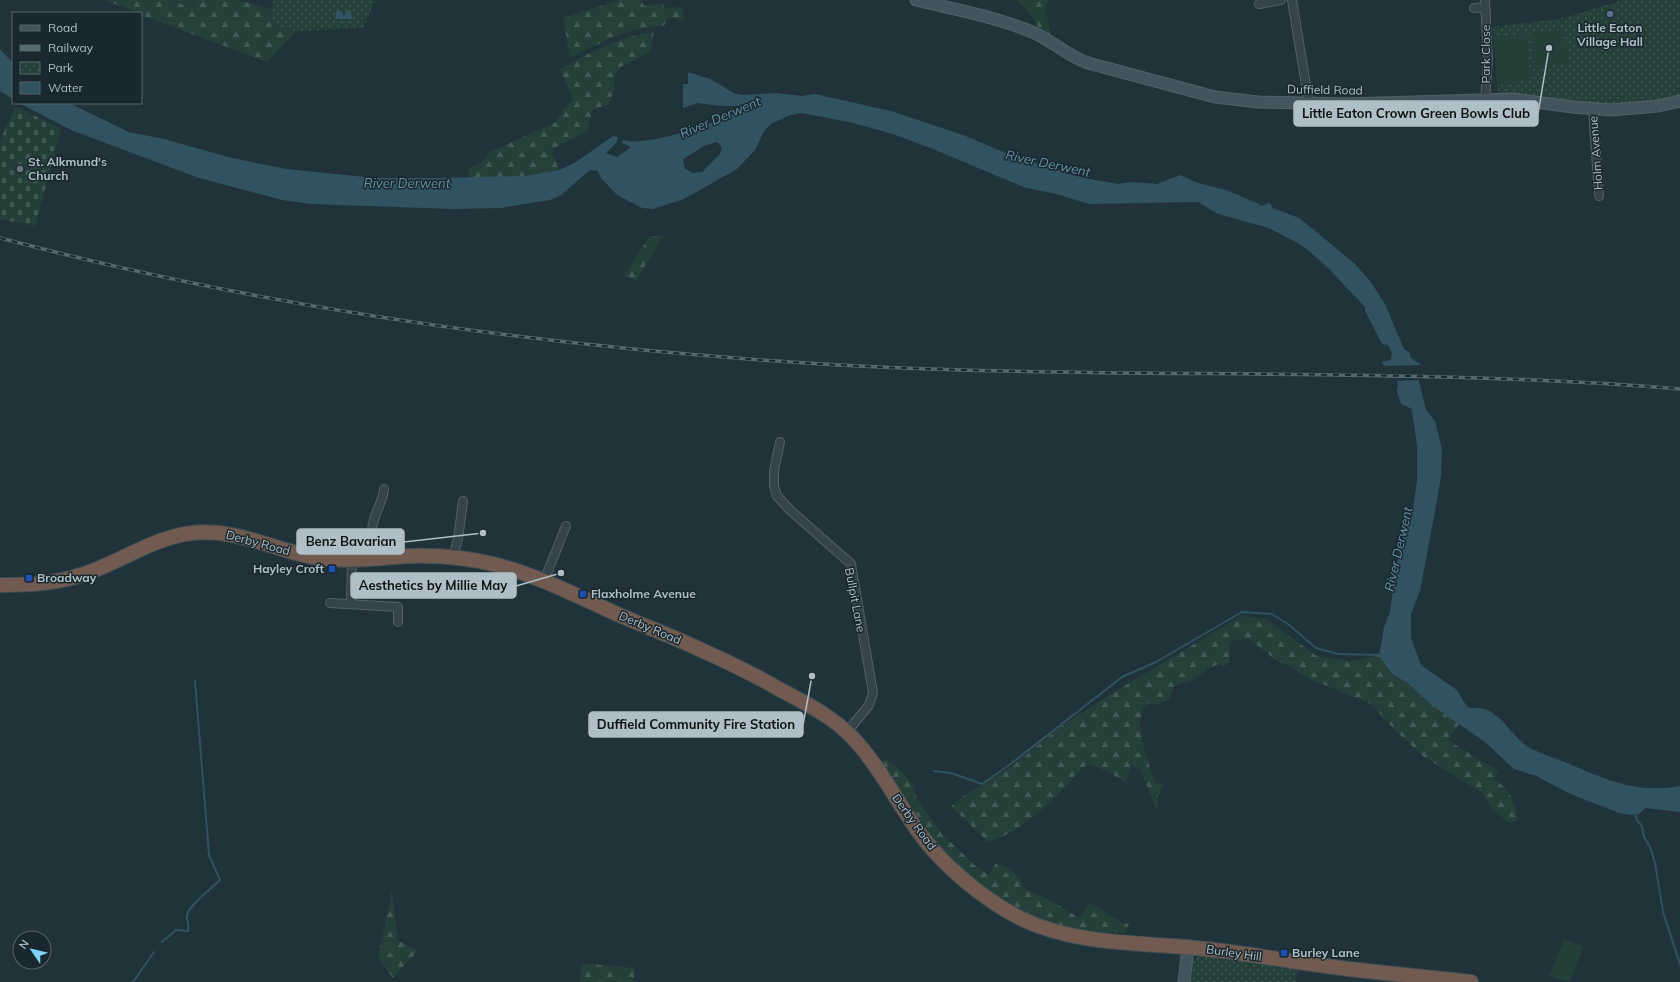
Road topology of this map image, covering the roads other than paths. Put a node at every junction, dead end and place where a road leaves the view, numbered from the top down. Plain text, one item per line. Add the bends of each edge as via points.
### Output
1 (916, 0) edge
2 (1281, 0) edge
3 (1292, 0) edge
4 (1268, 1) edge
5 (1259, 4) dead end
6 (1485, 4) edge
7 (1474, 8) dead end
8 (1485, 100) junction
9 (1680, 101) edge
10 (1309, 103) junction
11 (1593, 109) junction
12 (1599, 196) dead end
13 (780, 442) dead end
14 (384, 489) dead end
15 (463, 501) dead end
16 (566, 526) dead end
17 (371, 558) junction
18 (453, 558) junction
19 (352, 560) junction
20 (544, 581) junction
21 (0, 585) edge
22 (330, 603) dead end
23 (351, 604) junction
24 (398, 622) dead end
25 (847, 732) junction
26 (1188, 947) junction
27 (1184, 982) edge
28 (1471, 982) edge

1 - 10 street, Duffield Road via 1034,32 1068,55 1088,63 1196,92 1234,100
2 - 4 street
3 - 10 street
4 - 5 street
6 - 7 street, Park Close
6 - 8 street, Park Close via 1488,60
8 - 10 street, Duffield Road
8 - 11 street, Duffield Road via 1533,101
9 - 11 street, Duffield Road via 1630,109
11 - 12 street, Holm Avenue
13 - 25 street, Bullpit Lane via 774,471 774,486 778,496 790,510 851,564 873,693 869,705
14 - 17 street via 383,501 372,527
15 - 18 street
16 - 20 street
17 - 18 highway, Derby Road
17 - 19 highway, Derby Road
18 - 20 highway, Derby Road via 493,564
19 - 21 highway, Derby Road via 313,557 232,534 199,532 162,540 92,572 60,581 35,585
19 - 23 street
20 - 25 highway, Derby Road via 703,650 820,711
22 - 23 street
23 - 24 street via 398,606
25 - 26 highway, Derby Road via 877,769 927,842 967,882 1000,907 1032,923 1068,934
26 - 27 street
26 - 28 highway, Burley Hill via 1330,967

